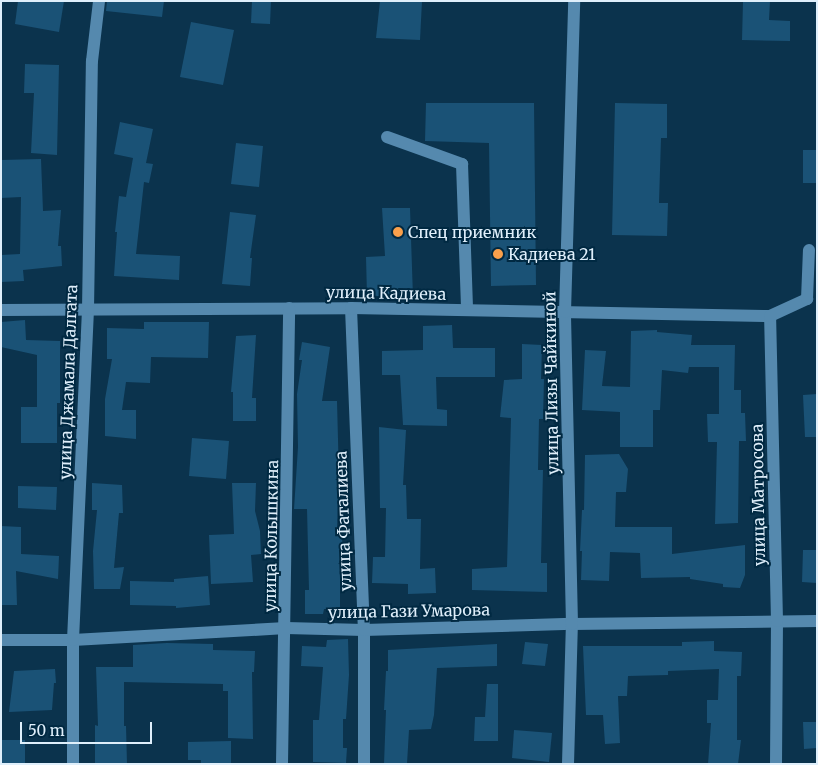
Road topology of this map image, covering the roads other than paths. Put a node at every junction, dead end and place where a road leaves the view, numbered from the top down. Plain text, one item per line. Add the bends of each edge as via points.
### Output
1 (99, 1) edge
2 (574, 1) edge
3 (387, 137) dead end
4 (809, 250) dead end
5 (289, 308) junction
6 (351, 308) junction
7 (1, 310) edge
8 (88, 310) junction
9 (467, 310) junction
10 (565, 312) junction
11 (770, 316) junction
12 (777, 621) junction
13 (817, 621) edge
14 (572, 624) junction
15 (286, 628) junction
16 (364, 630) junction
17 (1, 640) edge
18 (73, 640) junction
19 (73, 764) edge
20 (282, 764) edge
21 (364, 764) edge
22 (568, 764) edge
23 (776, 764) edge

1 - 8 street, улица Джамала Далгата via 92,61
2 - 10 street, улица Лизы Чайкиной
3 - 9 street via 462,164
4 - 11 street via 807,299
5 - 6 street, улица Кадиева
5 - 8 street, улица Кадиева
5 - 15 street, улица Колышкина
6 - 9 street, улица Кадиева
6 - 16 street, улица Фаталиева
7 - 8 street, улица Кадиева
8 - 18 street, улица Джамала Далгата
9 - 10 street, улица Кадиева
10 - 11 street, улица Кадиева
10 - 14 street, улица Лизы Чайкиной
11 - 12 street, улица Матросова
12 - 13 street, улица Гази Умарова
12 - 14 street, улица Гази Умарова
12 - 23 street, улица Матросова
14 - 16 street, улица Гази Умарова
14 - 22 street, улица Лизы Чайкиной
15 - 16 street, улица Гази Умарова
15 - 18 street, улица Гази Умарова
15 - 20 street, улица Колышкина
16 - 21 street, улица Фаталиева
17 - 18 street, улица Гази Умарова
18 - 19 street, улица Джамала Далгата

